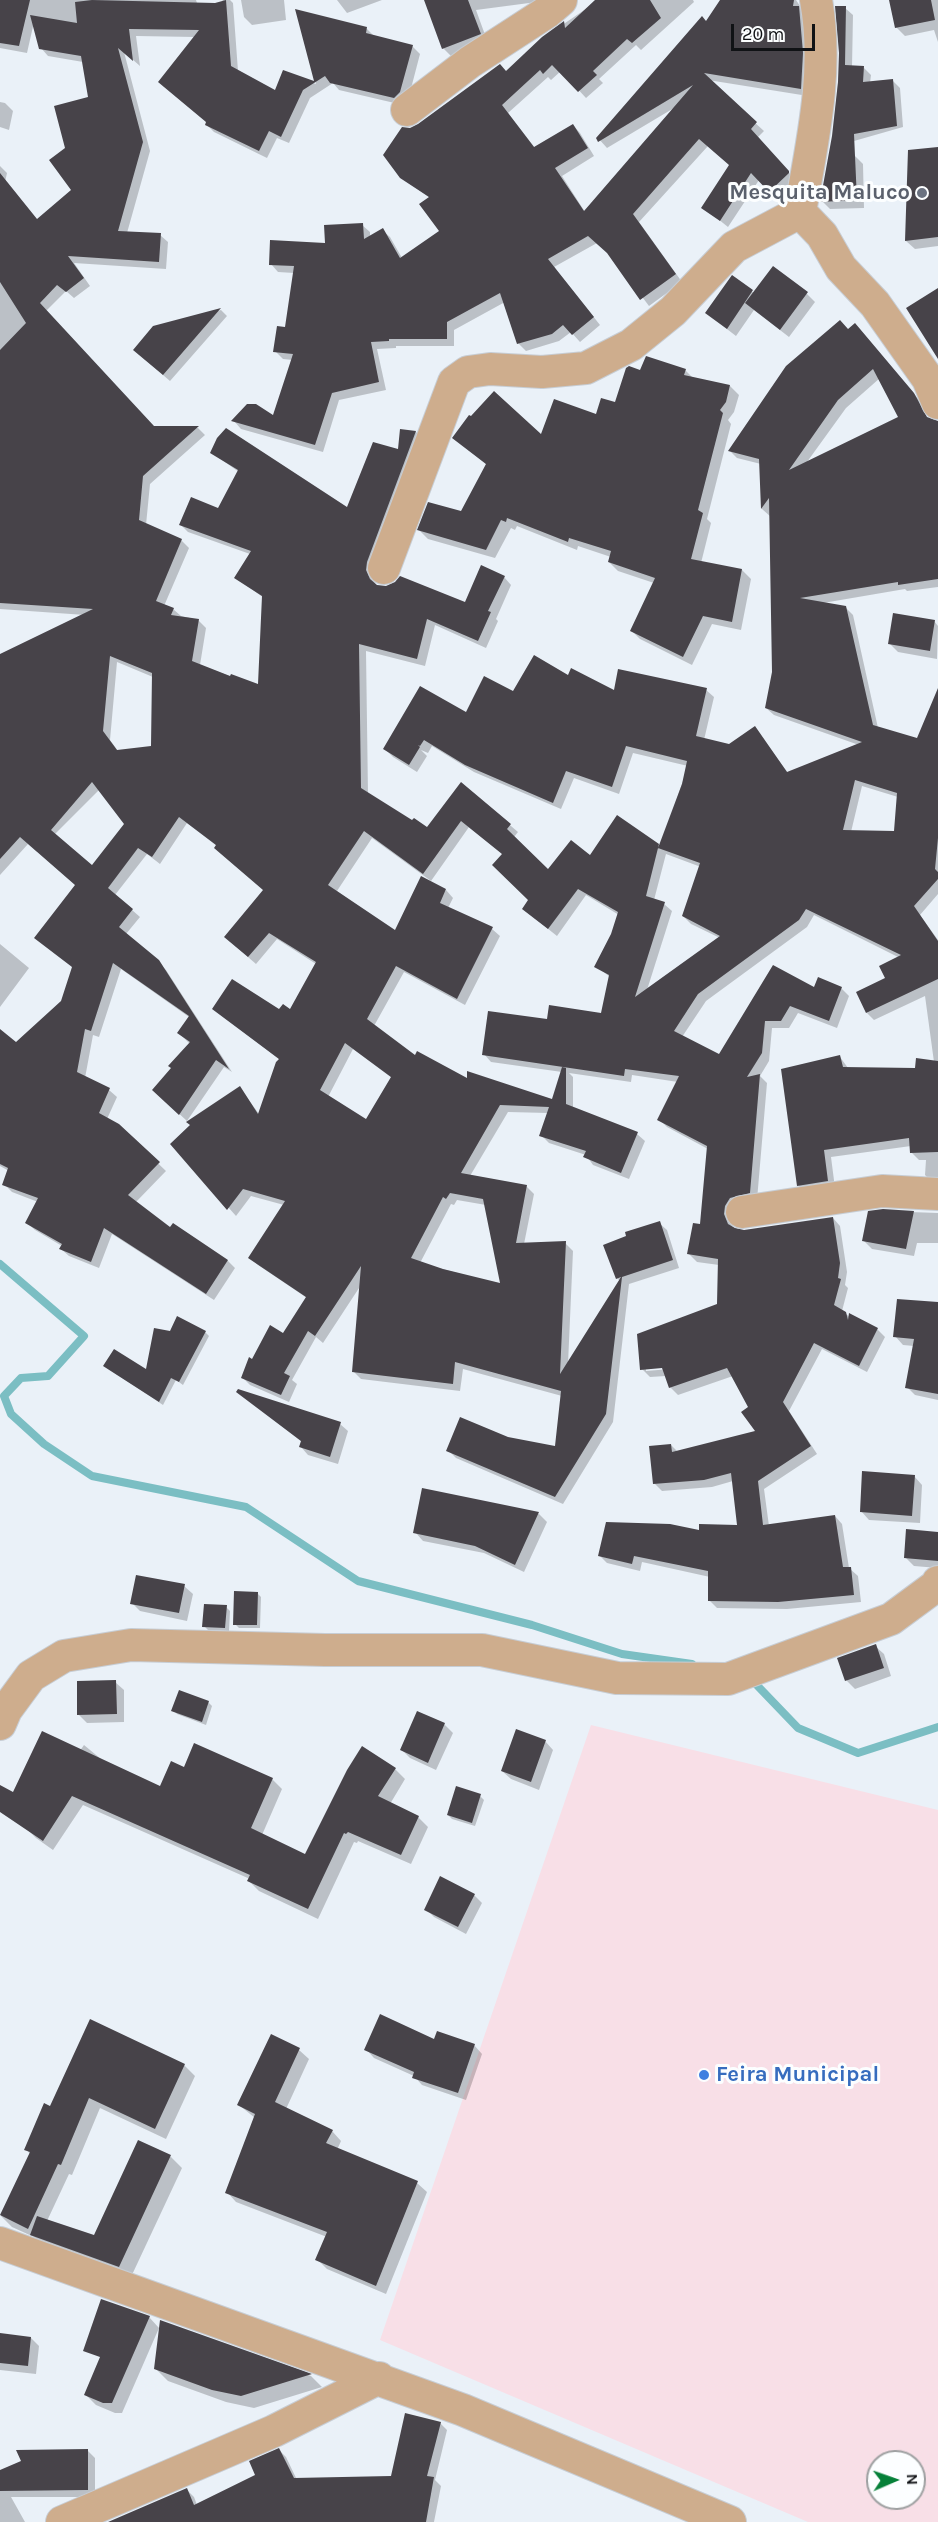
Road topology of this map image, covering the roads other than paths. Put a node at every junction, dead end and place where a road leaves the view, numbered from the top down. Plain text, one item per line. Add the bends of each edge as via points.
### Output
1 (561, 0) edge
2 (816, 0) edge
3 (407, 110) dead end
4 (800, 212) junction
5 (938, 403) edge
6 (384, 568) dead end
7 (938, 1194) edge
8 (742, 1212) dead end
9 (938, 1582) edge
10 (0, 1724) edge
11 (0, 2243) edge
12 (379, 2378) junction
13 (62, 2522) edge
14 (730, 2522) edge

1 - 3 street
2 - 4 street via 821,26 818,108
4 - 5 street via 822,235 841,268 875,304 927,379
4 - 6 street via 734,247 673,311 631,345 586,368 542,372 490,369 468,372 454,382
7 - 8 street via 882,1191
9 - 10 street via 891,1619 728,1679 617,1677 482,1650 131,1645 64,1656 31,1676
11 - 12 street
12 - 13 street via 274,2431
12 - 14 street

